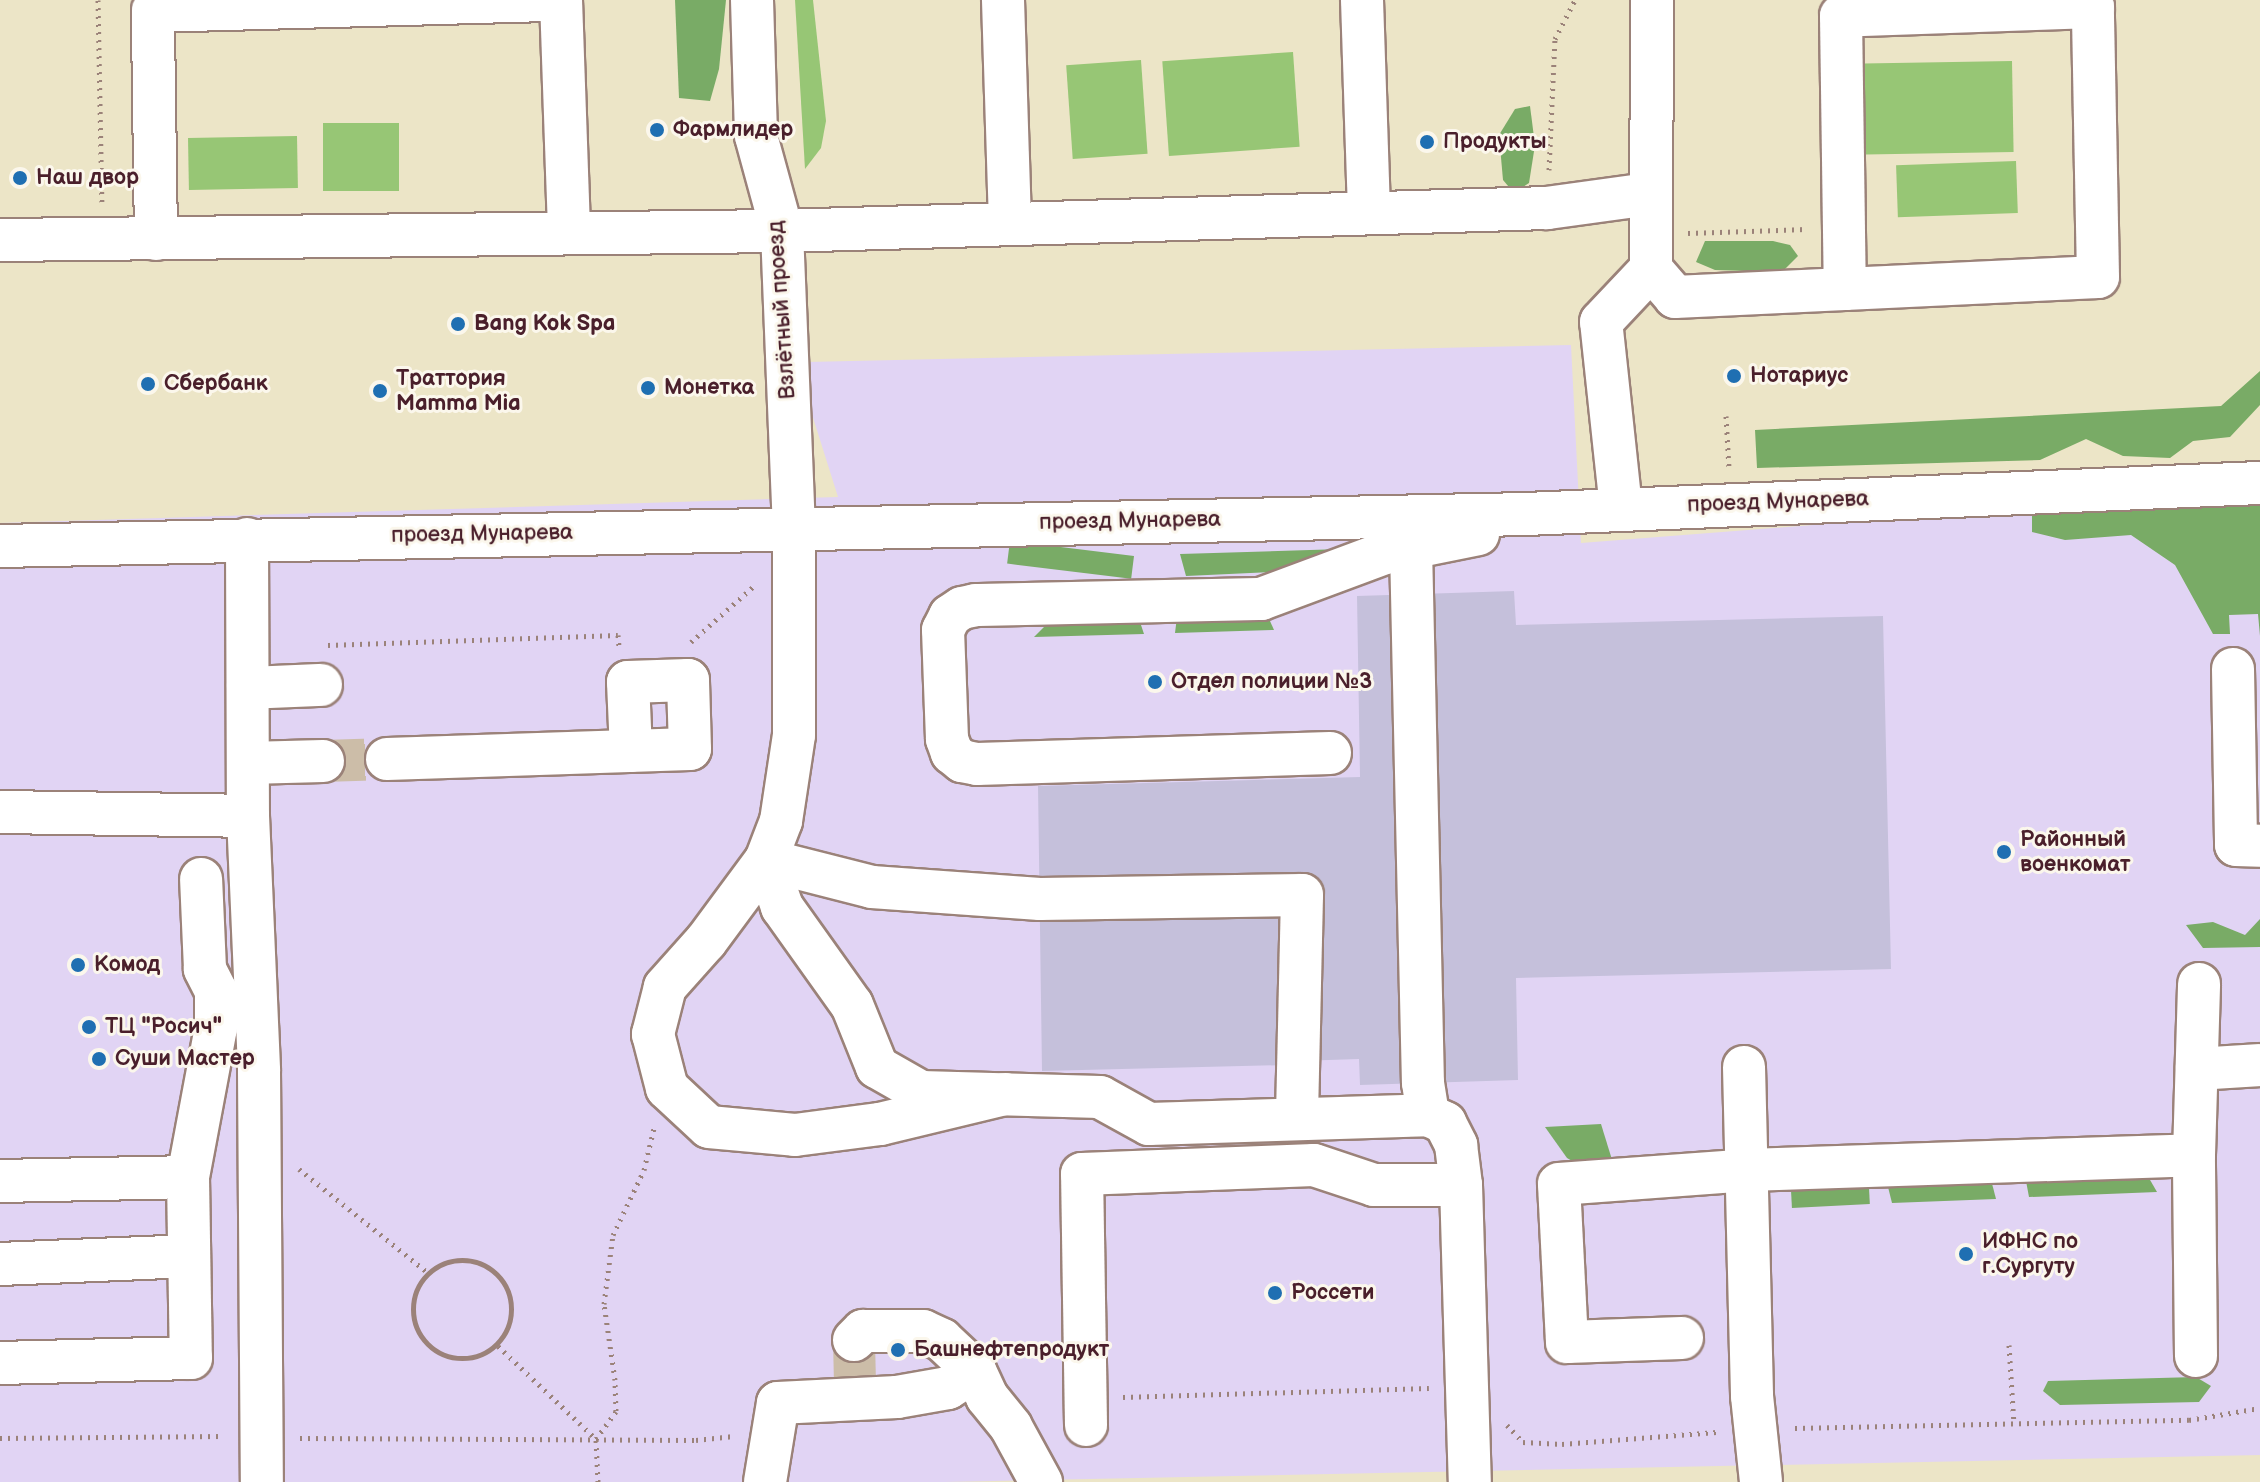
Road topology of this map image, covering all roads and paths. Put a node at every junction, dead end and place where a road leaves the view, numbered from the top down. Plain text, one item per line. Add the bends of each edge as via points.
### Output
1 (98, 0) edge
2 (551, 0) edge
3 (561, 0) edge
4 (752, 0) edge
5 (1003, 0) edge
6 (1362, 0) edge
7 (1575, 0) edge
8 (1652, 0) edge
9 (153, 6) edge
10 (1547, 208) junction
11 (1369, 213) junction
12 (1010, 223) junction
13 (1844, 227) junction
14 (782, 231) junction
15 (1650, 232) junction
16 (569, 233) junction
17 (103, 239) junction
18 (156, 239) junction
19 (0, 240) edge
20 (1845, 289) junction
21 (1726, 416) dead end
22 (1730, 474) dead end
23 (2260, 483) edge
24 (1621, 508) junction
25 (1526, 514) junction
26 (247, 539) junction
27 (794, 539) junction
28 (0, 546) edge
29 (1411, 548) junction
30 (618, 635) dead end
31 (687, 645) dead end
32 (320, 665) joint
33 (2233, 669) dead end
34 (248, 688) junction
35 (631, 751) dead end
36 (1330, 753) dead end
37 (387, 759) tunnel mouth
38 (323, 761) tunnel mouth
39 (248, 763) junction
40 (0, 812) edge
41 (248, 816) junction
42 (2260, 846) edge
43 (766, 860) junction
44 (201, 879) dead end
45 (2199, 984) dead end
46 (2260, 1065) edge
47 (1744, 1067) dead end
48 (2197, 1069) junction
49 (667, 1088) junction
50 (1005, 1094) junction
51 (1428, 1115) junction
52 (1297, 1118) junction
53 (2194, 1155) junction
54 (297, 1167) dead end
55 (1748, 1170) junction
56 (188, 1177) junction
57 (0, 1181) edge
58 (1461, 1185) junction
59 (189, 1256) junction
60 (0, 1264) edge
61 (426, 1271) junction
62 (1682, 1338) dead end
63 (854, 1340) dead end
64 (2009, 1345) dead end
65 (498, 1346) junction
66 (2196, 1356) dead end
67 (0, 1363) edge
68 (975, 1371) junction
69 (1469, 1386) junction
70 (2260, 1408) edge
71 (1085, 1412) joint
72 (2014, 1424) junction
73 (1758, 1429) junction
74 (774, 1432) junction
75 (0, 1438) edge
76 (596, 1439) junction
77 (252, 1452) edge
78 (598, 1482) edge
79 (765, 1482) edge
80 (1041, 1482) edge
81 (1470, 1482) edge
82 (1761, 1482) edge

1 - 17 path
2 - 9 street
3 - 16 street
4 - 14 street, Взлётный проезд via 756,136
5 - 12 street
6 - 11 street
7 - 10 path via 1555,39
8 - 15 street
9 - 18 street
10 - 11 street
10 - 15 street
11 - 12 street
12 - 14 street
13 - 15 path
13 - 20 street
13 - 20 street via 1841,16 2093,7 2098,277
14 - 16 street
14 - 27 street, Взлётный проезд
15 - 20 street via 1675,297
15 - 24 street via 1601,322
16 - 18 street
17 - 18 street
17 - 19 street
21 - 22 path
23 - 24 street, проезд Мунарева
24 - 25 street, проезд Мунарева
25 - 27 street, проезд Мунарева
25 - 29 street via 1489,531
26 - 27 street, проезд Мунарева
26 - 28 street, проезд Мунарева
26 - 34 street
27 - 31 path
27 - 43 street, Взлётный проезд via 794,735 781,821
29 - 36 street via 1261,599 976,605 950,616 943,630 947,739 962,761
29 - 51 street via 1423,1083
30 - 32 path
32 - 34 street
33 - 42 street via 2236,845
34 - 39 street
35 - 37 street
38 - 39 street
39 - 41 street
40 - 41 street
41 - 77 street via 259,1071
43 - 49 street, Взлётный проезд via 665,987 653,1034
43 - 50 street via 782,907 852,1005 877,1067 921,1092
43 - 52 street via 872,887 1040,899 1302,895
44 - 56 street via 205,969 216,991 216,1028
45 - 48 street
46 - 48 street
47 - 55 street
48 - 53 street
49 - 50 street via 709,1127 795,1135 880,1124
49 - 76 path via 644,1170 613,1235 604,1304 616,1411
50 - 52 street via 1100,1097 1149,1124
51 - 52 street
51 - 58 street via 1445,1123 1456,1145
53 - 55 street
53 - 66 street
54 - 61 path
55 - 62 street via 1559,1184 1567,1342
55 - 73 street via 1752,1396
56 - 57 street
56 - 59 street
58 - 69 street
58 - 71 street via 1374,1185 1314,1165 1082,1174
59 - 60 street
59 - 67 street via 191,1358
61 - 65 path via 463,1257 500,1273 514,1310
61 - 65 path via 410,1308 424,1345 461,1361
63 - 68 street via 863,1331 923,1331 942,1340
64 - 72 path
65 - 76 path
68 - 74 street via 948,1388 897,1397 856,1390 778,1403
68 - 80 street
69 - 71 path
69 - 73 path via 1523,1442 1562,1444
69 - 81 street
70 - 72 path via 2189,1420
72 - 73 path
73 - 82 street
74 - 76 path via 696,1440
74 - 79 street
75 - 77 path
76 - 77 path via 303,1437
76 - 78 path

